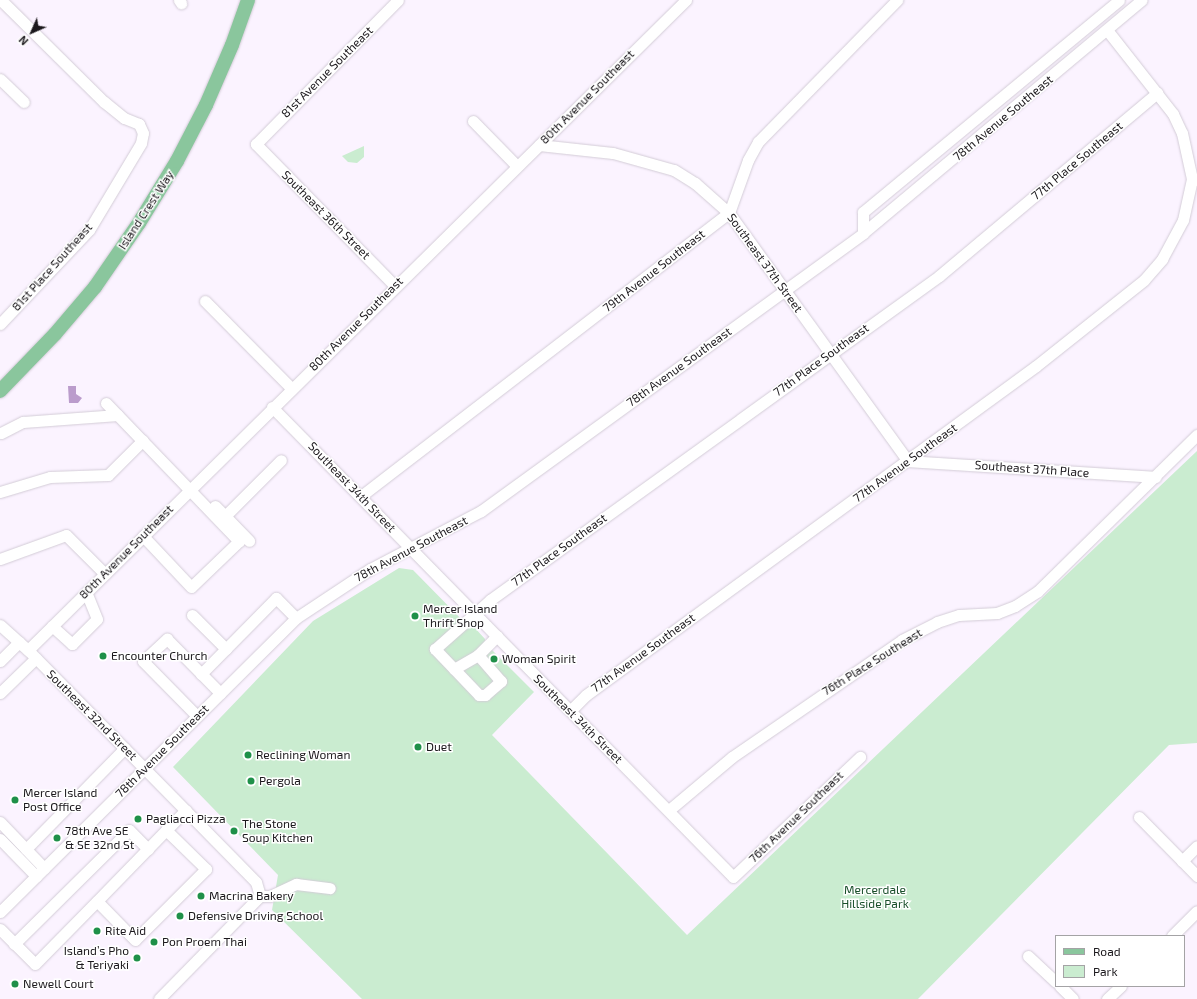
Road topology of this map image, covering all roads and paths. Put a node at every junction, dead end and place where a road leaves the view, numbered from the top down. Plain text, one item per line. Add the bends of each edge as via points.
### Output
1 (1, 0) edge
2 (248, 0) edge
3 (398, 0) edge
4 (686, 0) edge
5 (896, 0) edge
6 (1119, 0) edge
7 (1142, 0) edge
8 (1107, 30) junction
9 (0, 79) edge
10 (1157, 93) junction
11 (24, 102) dead end
12 (473, 121) dead end
13 (256, 144) joint
14 (539, 145) junction
15 (516, 165) junction
16 (1195, 179) edge
17 (729, 213) junction
18 (863, 233) junction
19 (396, 286) junction
20 (785, 289) junction
21 (205, 301) dead end
22 (0, 324) edge
23 (830, 353) junction
24 (291, 388) junction
25 (0, 391) edge
26 (106, 403) dead end
27 (272, 407) junction
28 (118, 415) junction
29 (1, 433) dead end
30 (1197, 435) edge
31 (143, 440) junction
32 (281, 460) dead end
33 (908, 461) junction
34 (1155, 477) junction
35 (192, 487) junction
36 (0, 492) edge
37 (361, 496) junction
38 (225, 516) junction
39 (142, 536) junction
40 (250, 541) dead end
41 (412, 549) junction
42 (0, 559) edge
43 (105, 574) junction
44 (86, 592) junction
45 (475, 614) junction
46 (192, 615) dead end
47 (296, 618) junction
48 (0, 625) edge
49 (52, 626) junction
50 (497, 636) junction
51 (19, 642) junction
52 (226, 649) junction
53 (32, 654) junction
54 (478, 655) junction
55 (0, 661) edge
56 (454, 669) junction
57 (201, 674) junction
58 (0, 693) edge
59 (220, 693) junction
60 (571, 710) junction
61 (197, 716) junction
62 (125, 748) junction
63 (860, 757) dead end
64 (146, 769) junction
65 (186, 810) junction
66 (669, 810) junction
67 (1139, 817) dead end
68 (0, 822) edge
69 (166, 830) junction
70 (0, 840) edge
71 (1197, 846) edge
72 (26, 849) junction
73 (148, 849) junction
74 (1182, 861) junction
75 (40, 872) junction
76 (1197, 876) edge
77 (733, 877) joint
78 (330, 888) dead end
79 (260, 896) junction
80 (97, 901) junction
81 (1197, 911) edge
82 (0, 912) edge
83 (0, 929) edge
84 (1173, 935) edge
85 (14, 944) junction
86 (1028, 956) dead end
87 (1055, 981) edge
88 (1061, 987) edge
89 (1120, 987) edge
90 (159, 999) edge
91 (1073, 999) edge
92 (1107, 999) edge

1 - 22 street, 81st Place Southeast via 104,102 124,118 139,124 143,133 141,143 89,230
2 - 25 main road, Island Crest Way via 232,45 206,104 177,161 139,223 95,287 55,334
3 - 13 street, 81st Avenue Southeast
4 - 14 street, 80th Avenue Southeast
5 - 17 street via 758,142 748,160
6 - 18 street, 78th Avenue Southeast via 863,212
7 - 8 street, 78th Avenue Southeast
8 - 10 street
8 - 18 street, 78th Avenue Southeast
9 - 11 street
10 - 16 street via 1182,133
10 - 23 street, 77th Place Southeast via 939,276
12 - 15 street
13 - 19 street, Southeast 36th Street
14 - 15 street, 80th Avenue Southeast
14 - 17 street, Southeast 37th Street via 612,153 674,170 695,183
15 - 19 street, 80th Avenue Southeast
16 - 33 street, 77th Avenue Southeast via 1180,227 1162,259 1144,280 1036,366
17 - 20 street, Southeast 37th Street
17 - 37 street, 79th Avenue Southeast
18 - 20 street, 78th Avenue Southeast
19 - 24 street, 80th Avenue Southeast
20 - 23 street, Southeast 37th Street
20 - 41 street, 78th Avenue Southeast via 481,511
21 - 24 street
23 - 33 street, Southeast 37th Street
23 - 45 street, 77th Place Southeast via 490,600
24 - 27 street, 80th Avenue Southeast
26 - 28 street
27 - 35 street, 80th Avenue Southeast
27 - 37 street, Southeast 34th Street
28 - 29 street via 23,422
28 - 31 street
30 - 34 street
31 - 35 street
31 - 36 street via 108,475 50,477
32 - 38 street
33 - 34 street, Southeast 37th Place
33 - 60 street, 77th Avenue Southeast via 586,695
34 - 66 street, 76th Place Southeast via 1038,591 997,614 959,615 937,622 902,640 732,757
35 - 38 street
35 - 39 street, 80th Avenue Southeast
35 - 39 street via 239,541 191,587
37 - 41 street, Southeast 34th Street
38 - 40 street
39 - 43 street, 80th Avenue Southeast
41 - 45 street, Southeast 34th Street
41 - 47 street, 78th Avenue Southeast via 370,569
42 - 43 street via 66,534
43 - 44 street, 80th Avenue Southeast
44 - 49 street, 80th Avenue Southeast
44 - 49 street via 97,619 72,644
45 - 50 street, Southeast 34th Street
45 - 56 street, 77th Place Southeast via 435,650
46 - 52 street
47 - 52 street via 276,598
47 - 59 street, 78th Avenue Southeast
48 - 51 street, Southeast 32nd Street
49 - 53 street, 80th Avenue Southeast
50 - 54 street
50 - 60 street, Southeast 34th Street
51 - 53 street, Southeast 32nd Street
51 - 55 street
52 - 57 street
53 - 58 street, 80th Avenue Southeast
53 - 62 street, Southeast 32nd Street
54 - 56 street
54 - 56 street via 501,681 485,695 479,695
57 - 59 street
57 - 61 street via 167,639 143,661
59 - 61 street, 78th Avenue Southeast
60 - 66 street, Southeast 34th Street
61 - 64 street, 78th Avenue Southeast
62 - 64 street, Southeast 32nd Street
62 - 72 street
63 - 77 street, 76th Avenue Southeast
64 - 65 street, Southeast 32nd Street
64 - 75 street, 78th Avenue Southeast
65 - 69 street
65 - 79 street, Southeast 32nd Street via 256,882
66 - 77 street, Southeast 34th Street
67 - 74 street
68 - 72 street
69 - 73 street
69 - 80 street via 206,869 134,940
70 - 75 street
71 - 74 street
72 - 75 street
73 - 80 street
73 - 85 street via 129,830
74 - 76 street
75 - 82 street, 78th Avenue Southeast
78 - 79 street via 296,884 270,896
79 - 90 street
80 - 85 street via 34,964
81 - 84 street
83 - 85 street
86 - 87 street
88 - 91 street
89 - 92 street

